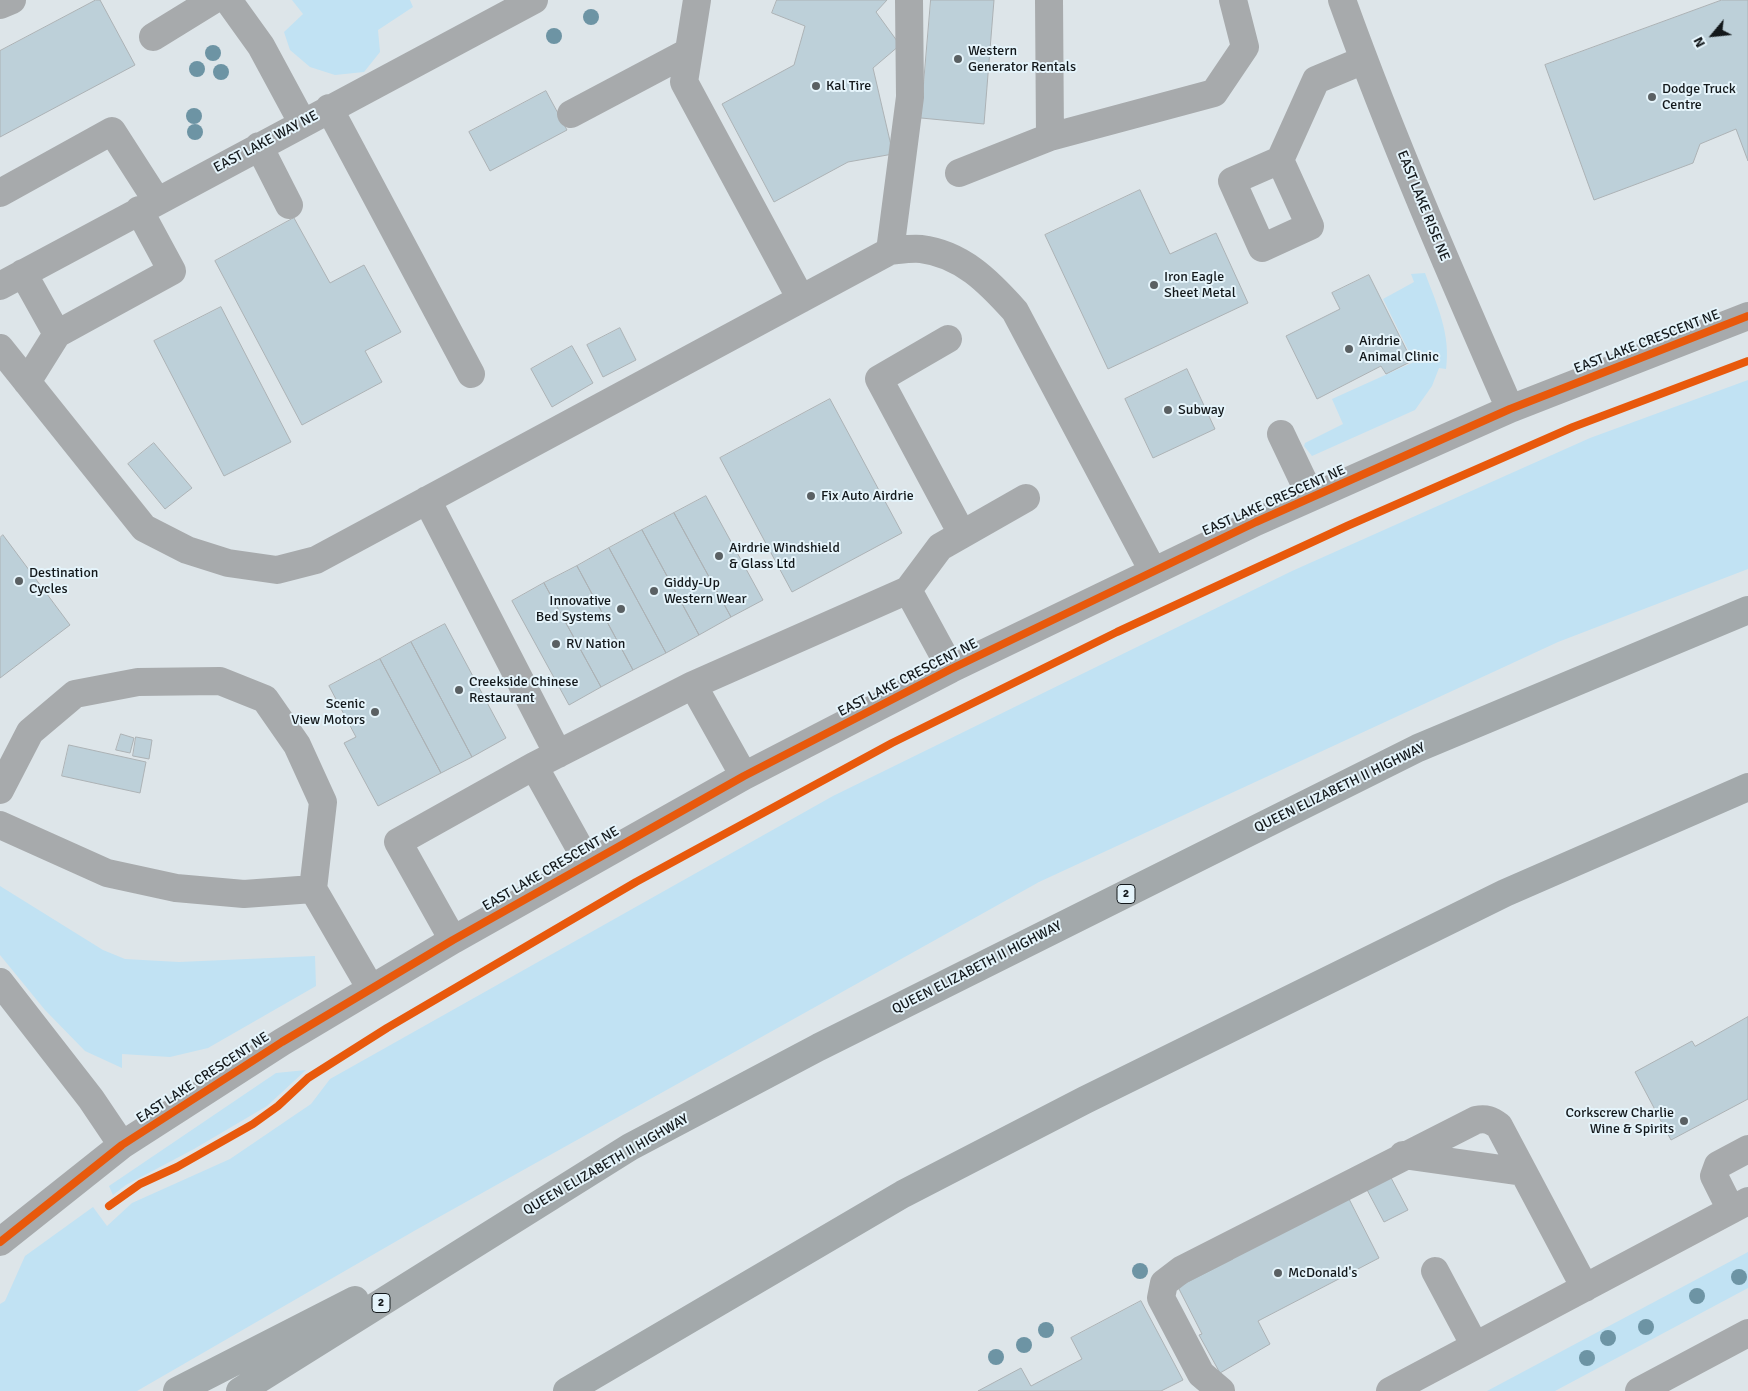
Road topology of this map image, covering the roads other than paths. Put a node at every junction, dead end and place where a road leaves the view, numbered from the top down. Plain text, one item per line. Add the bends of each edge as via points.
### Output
1 (12, 0) edge
2 (213, 0) edge
3 (228, 0) edge
4 (534, 0) edge
5 (697, 0) edge
6 (908, 0) edge
7 (1049, 0) edge
8 (1233, 0) edge
9 (1342, 0) edge
10 (0, 5) edge
11 (153, 37) dead end
12 (688, 52) junction
13 (1364, 60) junction
14 (329, 108) junction
15 (571, 114) dead end
16 (302, 122) junction
17 (1050, 137) junction
18 (259, 146) junction
19 (1280, 160) dead end
20 (959, 173) dead end
21 (0, 192) edge
22 (289, 205) dead end
23 (148, 206) junction
24 (890, 251) junction
25 (24, 273) junction
26 (0, 286) edge
27 (801, 299) junction
28 (1748, 316) edge
29 (57, 334) junction
30 (948, 339) dead end
31 (0, 348) edge
32 (471, 374) dead end
33 (27, 382) junction
34 (1510, 409) junction
35 (1281, 434) dead end
36 (1026, 498) dead end
37 (1312, 498) junction
38 (428, 500) junction
39 (962, 534) junction
40 (1153, 570) junction
41 (908, 590) junction
42 (1748, 610) edge
43 (951, 669) junction
44 (693, 685) junction
45 (546, 760) junction
46 (744, 776) junction
47 (1748, 787) edge
48 (0, 790) edge
49 (0, 825) edge
50 (588, 863) junction
51 (313, 889) junction
52 (452, 940) junction
53 (1, 985) edge
54 (371, 989) junction
55 (122, 1144) junction
56 (1748, 1150) edge
57 (1403, 1155) junction
58 (1523, 1172) junction
59 (1740, 1206) edge
60 (521, 1214) junction
61 (0, 1242) edge
62 (1435, 1271) dead end
63 (1585, 1288) junction
64 (1748, 1332) edge
65 (1475, 1346) junction
66 (1652, 1388) edge
67 (177, 1391) edge
68 (240, 1391) edge
69 (567, 1391) edge
70 (1221, 1391) edge
71 (1390, 1391) edge

1 - 10 street
2 - 11 street
3 - 16 street via 261,46
4 - 14 street, EAST LAKE WAY NE
5 - 12 street
6 - 24 street via 910,97
7 - 17 street
8 - 17 street via 1245,47 1214,93
9 - 13 street, EAST LAKE RISE NE
12 - 15 street
12 - 27 street via 684,82
13 - 19 street via 1316,80
13 - 34 street, EAST LAKE RISE NE
14 - 16 street, EAST LAKE WAY NE
14 - 32 street
16 - 18 street, EAST LAKE WAY NE
17 - 20 street
18 - 22 street
18 - 23 street, EAST LAKE WAY NE
21 - 23 street via 112,131
23 - 25 street, EAST LAKE WAY NE
23 - 29 street via 172,272
24 - 27 street
24 - 40 street via 920,249 954,257 988,280 1015,311
25 - 26 street, EAST LAKE WAY NE
25 - 29 street
27 - 38 street
28 - 34 street, EAST LAKE CRESCENT NE
29 - 33 street
30 - 39 street via 879,379
31 - 33 street
33 - 38 street via 144,528 187,550 228,563 277,570 316,560
34 - 37 street, EAST LAKE CRESCENT NE
35 - 37 street
36 - 39 street
37 - 40 street, EAST LAKE CRESCENT NE
38 - 45 street
39 - 41 street via 940,546
40 - 43 street, EAST LAKE CRESCENT NE
41 - 43 street
41 - 44 street
42 - 60 highway, QUEEN ELIZABETH II HIGHWAY / 2 via 1418,748 819,1047 630,1147
43 - 46 street, EAST LAKE CRESCENT NE
44 - 45 street
44 - 46 street
45 - 50 street
45 - 52 street via 398,842
46 - 50 street, EAST LAKE CRESCENT NE
47 - 69 highway via 1505,893 1085,1100 903,1194
48 - 51 street via 30,732 75,694 138,682 220,681 265,699 296,746 322,802
49 - 51 street via 107,873 176,888 244,894
50 - 52 street, EAST LAKE CRESCENT NE
51 - 54 street
52 - 54 street, EAST LAKE CRESCENT NE
53 - 55 street via 92,1099
54 - 55 street, EAST LAKE CRESCENT NE
55 - 61 street, EAST LAKE CRESCENT NE
56 - 59 street via 1718,1165 1714,1176
57 - 58 street
57 - 58 street via 1484,1118 1499,1126
57 - 70 street via 1181,1270 1164,1283 1161,1298 1201,1374
58 - 63 street
59 - 63 street
60 - 67 highway
60 - 68 highway, QUEEN ELIZABETH II HIGHWAY / 2
62 - 65 street
63 - 65 street
64 - 66 street
65 - 71 street

